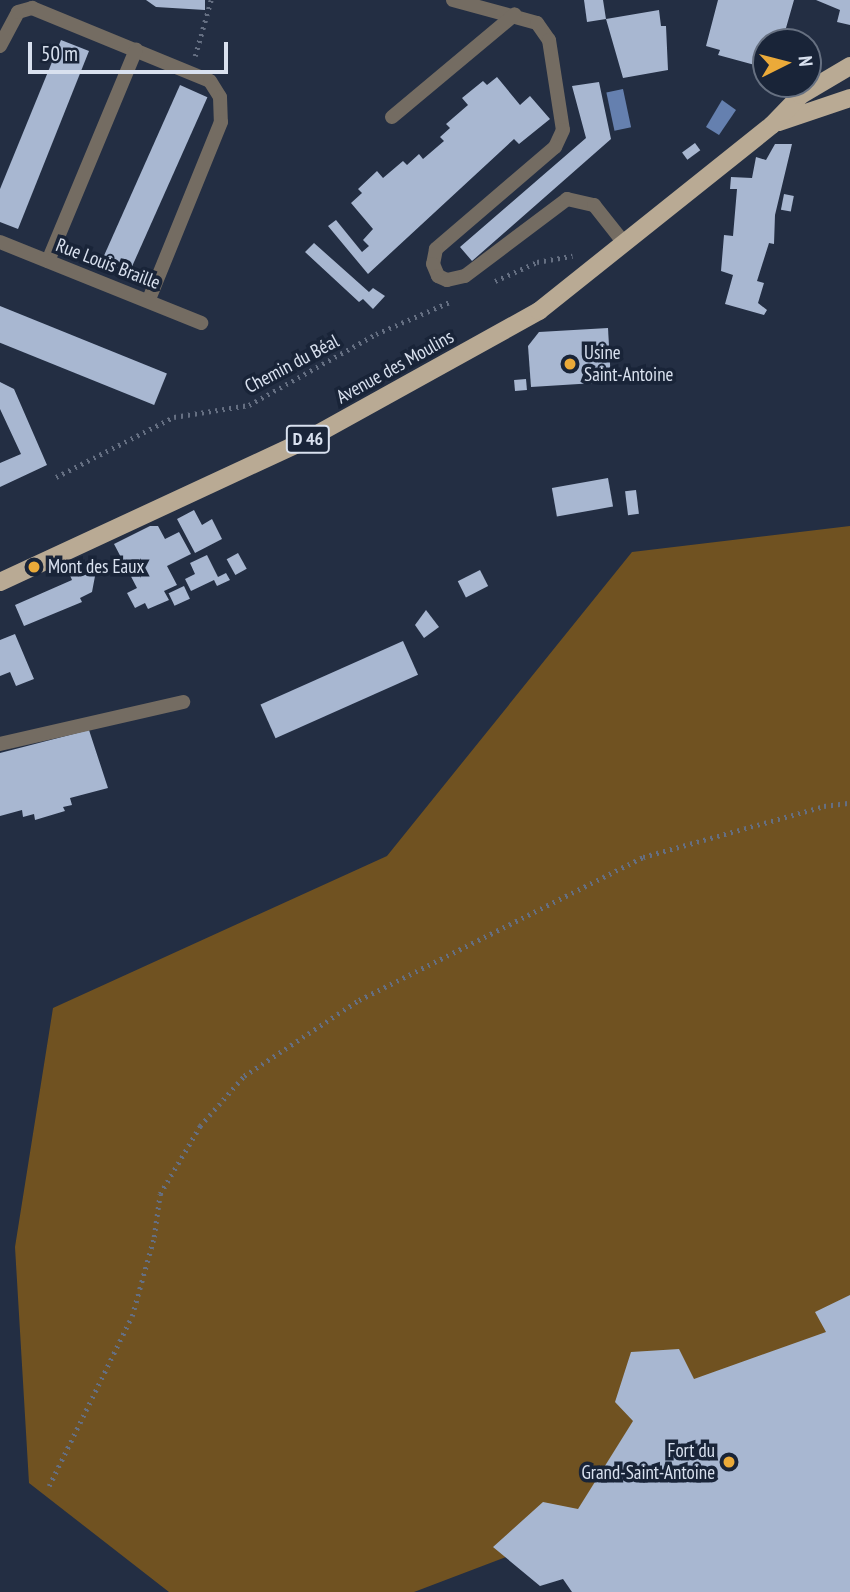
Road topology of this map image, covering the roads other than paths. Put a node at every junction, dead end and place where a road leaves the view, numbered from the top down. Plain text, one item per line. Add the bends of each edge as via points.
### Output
1 (453, 0) edge
2 (515, 14) junction
3 (0, 46) edge
4 (136, 50) junction
5 (850, 66) edge
6 (850, 97) edge
7 (392, 117) dead end
8 (772, 125) junction
9 (0, 242) edge
10 (624, 243) junction
11 (48, 261) junction
12 (149, 299) junction
13 (201, 323) dead end
14 (0, 582) edge
15 (183, 702) dead end
16 (0, 744) edge

1 - 2 street
2 - 7 street
2 - 10 street via 537,23 549,40 563,130 555,147 436,249 433,264 438,276 447,280 465,276 567,199 594,205
3 - 4 street via 18,12 32,8
4 - 11 street
4 - 12 street via 210,81 220,97 221,122
5 - 8 main road, Avenue des Moulins / D 46 via 822,80
6 - 8 main road, Avenue des Moulins / D 46
8 - 10 main road, Avenue des Moulins / D 46
9 - 11 street, Rue Louis Braille
10 - 14 main road, Avenue des Moulins / D 46 via 539,311 310,438
11 - 12 street, Rue Louis Braille
12 - 13 street, Rue Louis Braille
15 - 16 street

